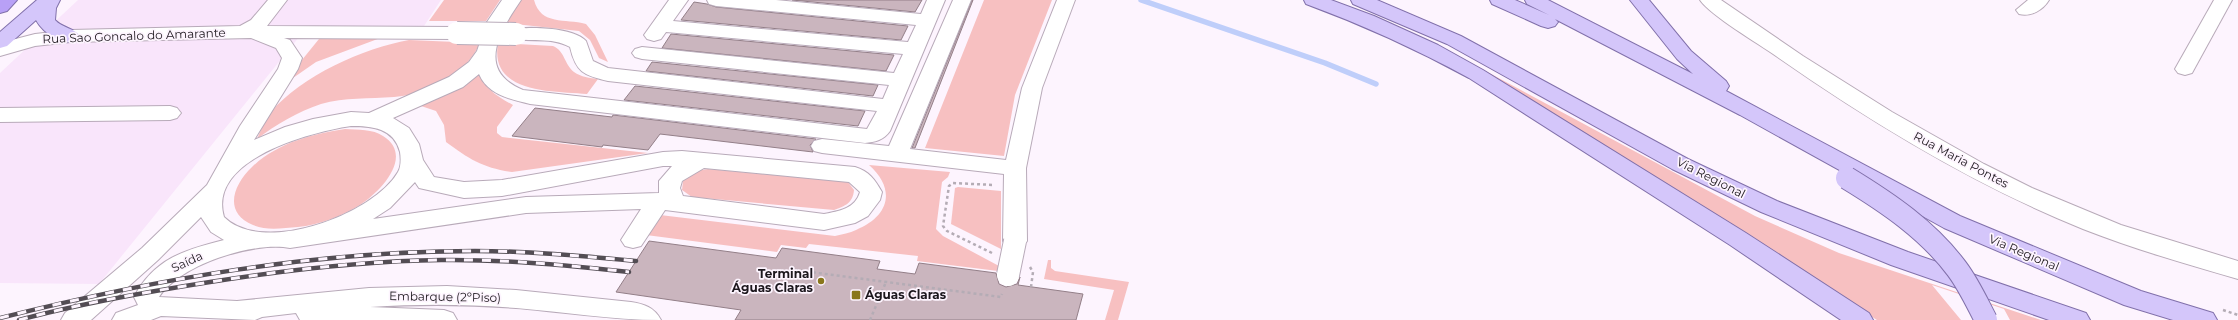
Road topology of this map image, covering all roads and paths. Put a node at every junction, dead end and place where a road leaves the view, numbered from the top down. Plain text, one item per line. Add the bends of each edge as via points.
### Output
1 (8, 0) edge
2 (49, 0) edge
3 (278, 0) edge
4 (512, 0) edge
5 (679, 0) edge
6 (716, 0) edge
7 (936, 0) edge
8 (962, 0) edge
9 (1066, 0) edge
10 (1313, 0) edge
11 (1499, 0) edge
12 (1534, 0) edge
13 (1639, 0) edge
14 (1709, 0) edge
15 (2222, 0) edge
16 (768, 2) edge
17 (0, 7) edge
18 (1364, 10) edge
19 (928, 20) junction
20 (661, 26) junction
21 (246, 31) junction
22 (748, 34) junction
23 (71, 37) junction
24 (0, 42) edge
25 (914, 49) junction
26 (0, 50) edge
27 (486, 52) junction
28 (642, 52) junction
29 (730, 62) junction
30 (2185, 69) dead end
31 (625, 77) junction
32 (901, 80) junction
33 (714, 87) junction
34 (604, 106) junction
35 (1747, 110) junction
36 (888, 112) junction
37 (170, 113) dead end
38 (0, 115) edge
39 (851, 115) dead end
40 (373, 120) junction
41 (911, 121) junction
42 (685, 125) junction
43 (896, 155) junction
44 (703, 159) junction
45 (412, 161) junction
46 (1009, 167) junction
47 (220, 181) junction
48 (668, 202) junction
49 (290, 240) junction
50 (633, 240) dead end
51 (256, 241) junction
52 (1012, 259) junction
53 (795, 270) dead end
54 (2238, 270) edge
55 (886, 282) junction
56 (1031, 287) dead end
57 (159, 307) junction
58 (238, 310) junction
59 (74, 320) edge
60 (124, 320) edge
61 (444, 320) edge
62 (648, 320) edge
63 (870, 320) edge
64 (1860, 320) edge
65 (1986, 320) edge
66 (2077, 320) edge
67 (2204, 320) edge

1 - 17 highway
2 - 23 main road via 44,16 45,22 54,30
2 - 24 main road
3 - 21 street via 258,24
4 - 27 street via 496,22
5 - 20 street
6 - 16 street
7 - 19 street
8 - 41 street
9 - 46 street via 1032,88
10 - 18 main road
11 - 65 main road, bridge via 1626,61 1746,123 1847,178 1896,210 1940,248 1958,270
12 - 35 main road, Via Regional
13 - 35 main road via 1684,55
14 - 54 street, Rua Maria Pontes via 1891,122 1949,154 2072,215 2177,253
15 - 30 street
16 - 19 street
16 - 22 street
18 - 64 main road via 1476,74 1738,239
18 - 66 main road, Via Regional via 1388,10 1458,44 1718,183 1801,221
19 - 25 street
20 - 22 street
20 - 28 street
21 - 23 street, Rua Sao Goncalo do Amarante
21 - 31 street, Rua Sao Goncalo do Amarante, bridge via 556,36 571,40 580,47 583,61 592,69
21 - 47 street via 283,44 292,58 288,69 251,126
22 - 25 street
22 - 29 street
23 - 26 street, Rua Sao Goncalo do Amarante via 29,41
25 - 32 street
27 - 34 street via 488,74 494,82 512,94
27 - 40 street via 476,66 456,82
28 - 29 street
28 - 31 street
29 - 32 street
29 - 33 street
31 - 33 street, Rua Sao Goncalo do Amarante
31 - 34 street
32 - 36 street
33 - 36 street, Rua Sao Goncalo do Amarante
33 - 42 street
34 - 42 street
35 - 67 main road, Via Regional via 1952,222 2133,298
36 - 39 street
36 - 41 street
36 - 42 street via 880,131 865,136
37 - 38 street
40 - 45 street via 392,125 404,135
40 - 47 street via 351,119 304,127 256,149
41 - 43 street
42 - 43 street
43 - 46 street
44 - 45 street via 662,159 502,188 464,190 427,183
44 - 48 street via 683,168 673,176 669,186
44 - 48 street via 855,175 871,192 869,201 860,212 844,219 824,222
45 - 49 street via 408,175 388,197 361,216 326,231
46 - 52 street
46 - 52 path via 999,184 995,186 954,182 949,186 943,226 947,231
47 - 51 street via 211,200 214,219 229,234
47 - 59 street via 150,254
48 - 49 street via 526,205
48 - 50 street
49 - 51 street
51 - 57 street, Saída via 208,253 181,263 161,275 146,298
52 - 55 path via 1001,297
52 - 56 path via 1032,268
53 - 55 path
55 - 63 path
57 - 58 street
57 - 60 street
58 - 61 street
58 - 62 street, Embarque (2ºPiso) via 361,297 448,295 507,298 631,311 640,313

